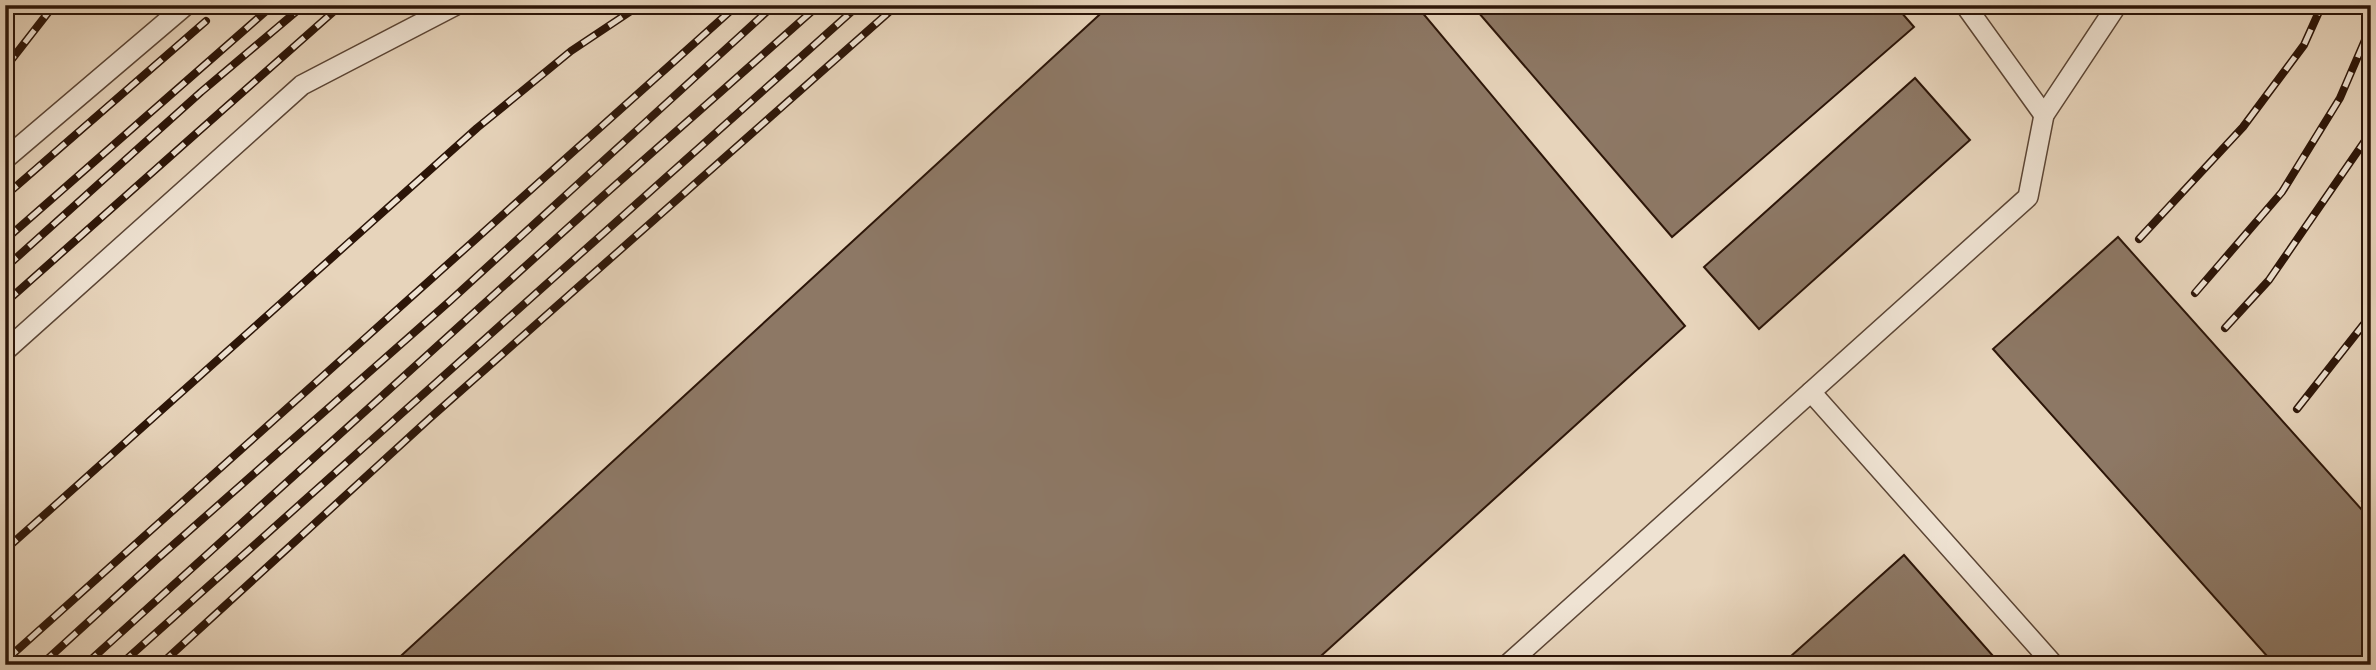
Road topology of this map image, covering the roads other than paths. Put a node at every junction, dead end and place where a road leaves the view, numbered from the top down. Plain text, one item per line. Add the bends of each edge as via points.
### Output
1 (186, 5) edge
2 (456, 5) edge
3 (1965, 5) edge
4 (2117, 5) edge
5 (2045, 115) junction
6 (5, 159) edge
7 (5, 351) edge
8 (1811, 392) junction
9 (1507, 665) edge
10 (2054, 665) edge

1 - 6 lane
2 - 7 lane via 302,85
3 - 5 lane
4 - 5 lane
5 - 8 lane via 2028,197
8 - 9 lane
8 - 10 lane

